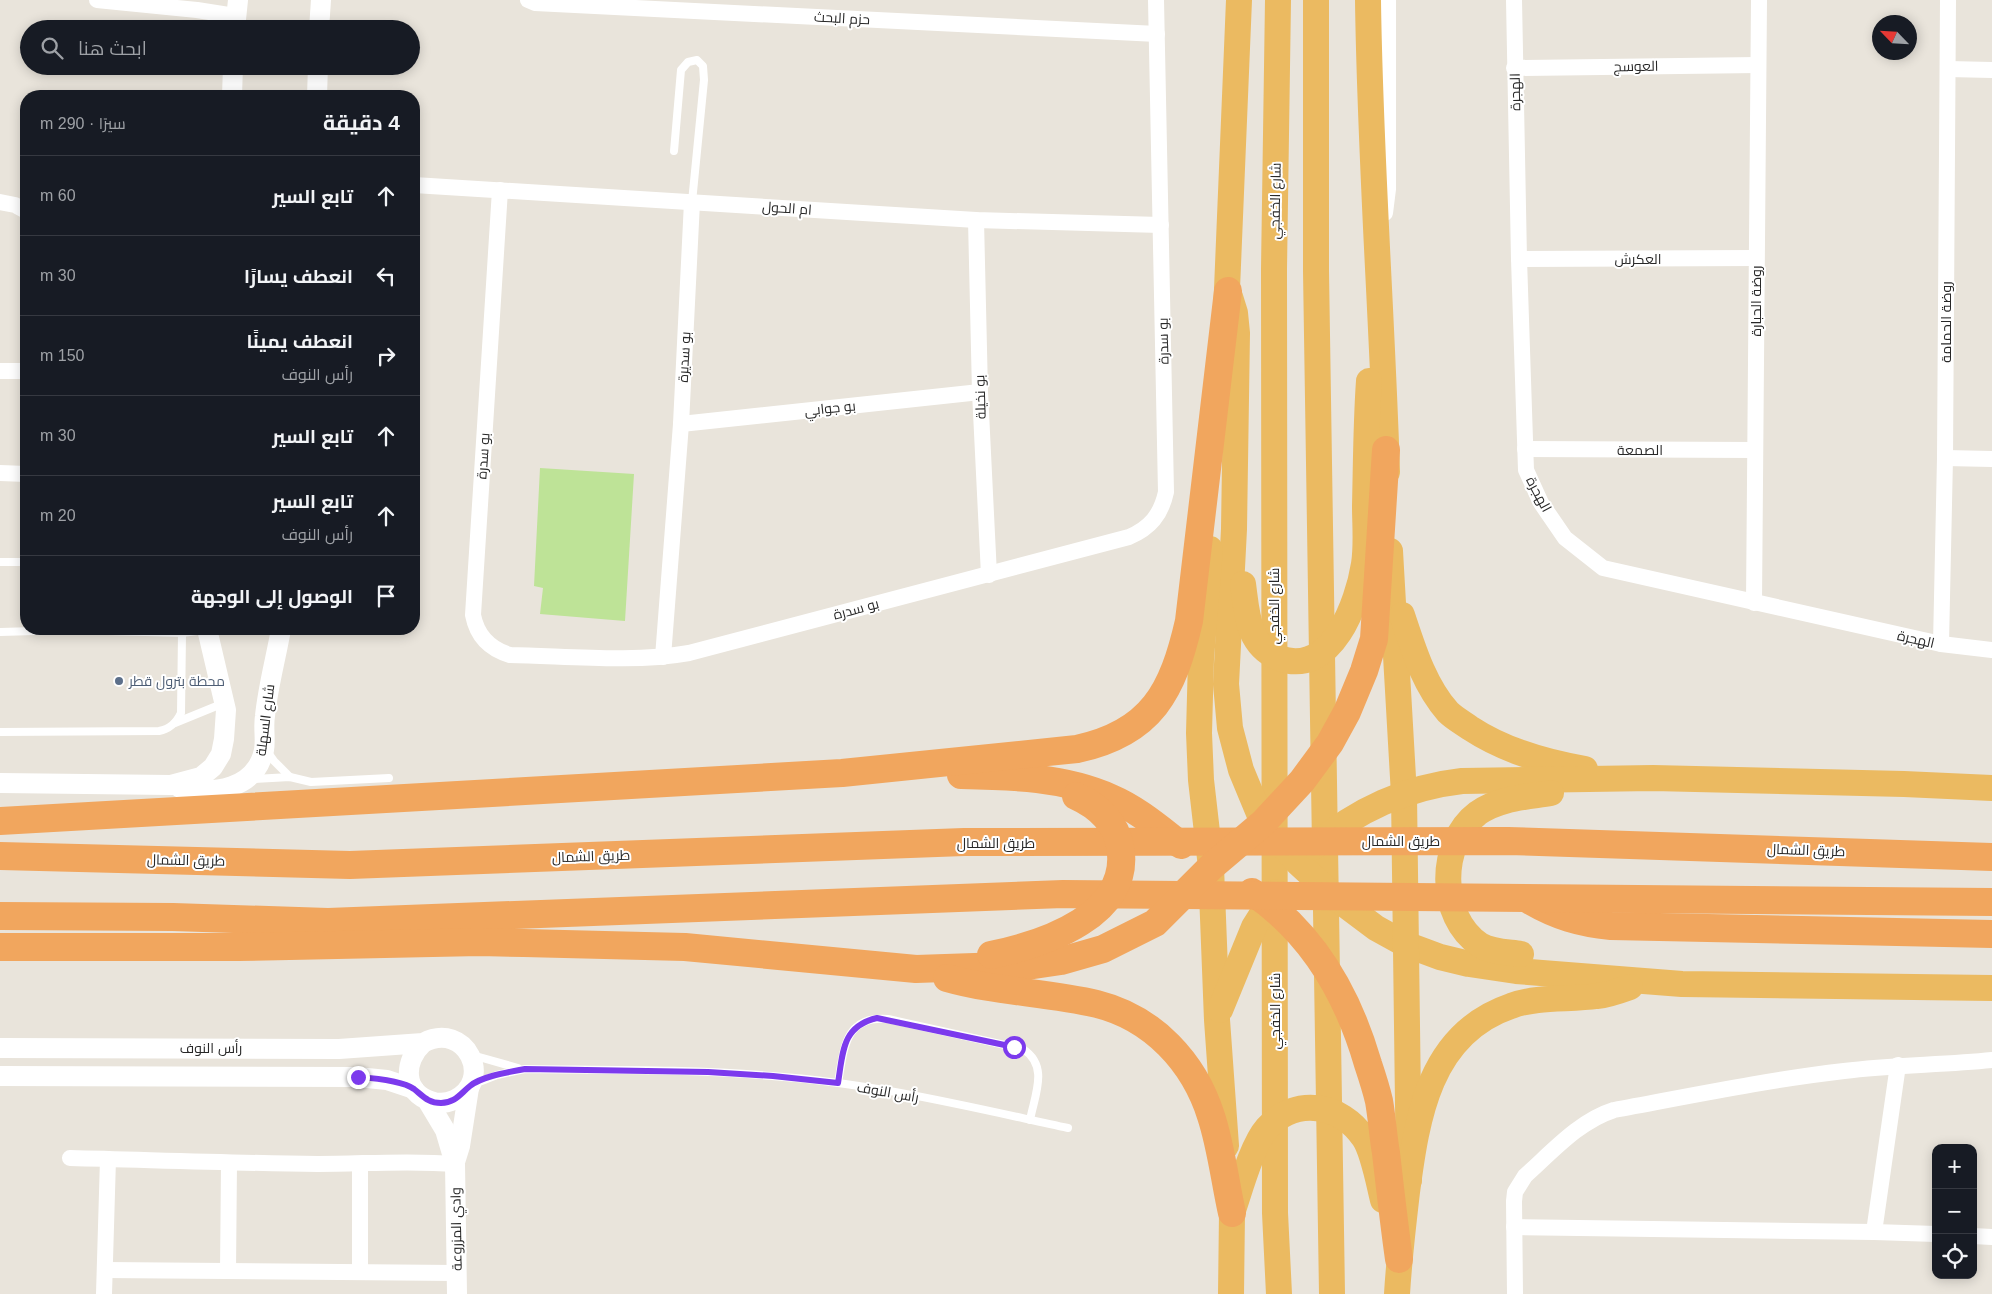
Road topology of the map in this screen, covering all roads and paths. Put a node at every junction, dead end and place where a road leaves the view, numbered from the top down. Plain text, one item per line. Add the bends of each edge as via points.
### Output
1 (97, 0) edge
2 (321, 0) edge
3 (528, 0) edge
4 (1156, 0) edge
5 (1239, 0) edge
6 (1278, 0) edge
7 (1316, 0) edge
8 (1368, 0) edge
9 (1388, 0) edge
10 (1514, 0) edge
11 (1759, 0) edge
12 (1948, 0) edge
13 (567, 2) edge
14 (664, 5) edge
15 (236, 15) edge
16 (320, 20) edge
17 (1157, 34) junction
18 (1758, 65) junction
19 (1514, 68) junction
20 (1948, 70) junction
21 (1992, 70) edge
22 (233, 75) edge
23 (318, 75) edge
24 (232, 90) edge
25 (317, 90) edge
26 (674, 151) dead end
27 (420, 185) edge
28 (500, 190) junction
29 (0, 202) edge
30 (692, 202) junction
31 (20, 208) edge
32 (976, 220) junction
33 (1160, 225) junction
34 (1756, 258) junction
35 (1519, 259) junction
36 (1379, 277) junction
37 (1228, 291) junction
38 (20, 371) edge
39 (0, 372) edge
40 (980, 392) junction
41 (681, 424) junction
42 (1525, 449) junction
43 (1386, 450) junction
44 (1755, 450) junction
45 (1946, 458) junction
46 (1992, 458) edge
47 (0, 473) edge
48 (20, 474) edge
49 (1234, 529) junction
50 (0, 562) edge
51 (20, 562) edge
52 (989, 575) junction
53 (1390, 579) junction
54 (1754, 603) junction
55 (20, 631) edge
56 (0, 632) edge
57 (182, 635) edge
58 (208, 635) edge
59 (280, 635) edge
60 (1940, 644) junction
61 (1992, 650) edge
62 (663, 657) junction
63 (225, 702) junction
64 (175, 724) junction
65 (0, 732) edge
66 (265, 747) junction
67 (842, 773) junction
68 (290, 777) junction
69 (389, 778) dead end
70 (1038, 778) junction
71 (1653, 778) junction
72 (247, 780) junction
73 (0, 784) edge
74 (171, 786) junction
75 (1992, 788) edge
76 (1404, 795) junction
77 (0, 821) edge
78 (1263, 823) junction
79 (1992, 838) edge
80 (1941, 855) junction
81 (0, 856) edge
82 (1992, 857) edge
83 (1298, 863) junction
84 (1212, 866) junction
85 (1516, 898) junction
86 (1992, 902) edge
87 (1268, 903) junction
88 (0, 916) edge
89 (1992, 934) edge
90 (1405, 944) junction
91 (0, 947) edge
92 (916, 969) junction
93 (1645, 982) junction
94 (1992, 988) edge
95 (1216, 1020) junction
96 (423, 1043) junction
97 (0, 1048) edge
98 (469, 1053) junction
99 (1992, 1060) edge
100 (1898, 1065) junction
101 (525, 1069) junction
102 (0, 1076) edge
103 (838, 1083) junction
104 (469, 1087) junction
105 (420, 1094) junction
106 (1030, 1120) junction
107 (1068, 1128) dead end
108 (70, 1158) dead end
109 (108, 1159) junction
110 (229, 1163) junction
111 (360, 1164) junction
112 (455, 1164) junction
113 (1409, 1180) junction
114 (1232, 1213) junction
115 (1514, 1227) junction
116 (1874, 1232) junction
117 (1932, 1234) edge
118 (1977, 1236) edge
119 (1992, 1237) edge
120 (1399, 1259) junction
121 (105, 1270) junction
122 (228, 1271) junction
123 (360, 1272) junction
124 (456, 1273) junction
125 (104, 1294) edge
126 (457, 1294) edge
127 (1231, 1294) edge
128 (1279, 1294) edge
129 (1332, 1294) edge
130 (1397, 1294) edge
131 (1515, 1294) edge

1 - 15 street
2 - 16 street
3 - 13 street, حزم البحث via 535,3
4 - 17 street, بو سدرة
5 - 37 highway
6 - 128 highway, شارع الخفجي via 1274,269 1275,1213
7 - 129 highway via 1316,270
8 - 36 highway via 1369,104
9 - 36 street via 1388,189
10 - 19 street, الهجرة
11 - 18 street, روضة الحبارة
12 - 20 street, روضة الحمامة
13 - 14 street, حزم البحث
14 - 17 street, حزم البحث
17 - 33 street, بو سدرة
18 - 19 street, العوسج
18 - 34 street, روضة الحبارة
19 - 35 street, الهجرة
20 - 21 street
20 - 45 street, روضة الحمامة
22 - 24 street
23 - 25 street
26 - 30 lane, بو سديرة via 681,70 688,62 697,60 704,66 704,80
27 - 28 street, ام الحول
28 - 30 street, ام الحول
28 - 62 street, بو سدرة via 473,615 476,628 498,651 510,655
29 - 31 street
30 - 32 street, ام الحول
30 - 41 street, بو سديرة
32 - 33 street, ام الحول
32 - 40 street, بو نخيلة
33 - 52 street, بو سدرة via 1166,479 1163,505 1149,526 1129,537
34 - 35 street, العكرش
34 - 44 street, روضة الحبارة
35 - 42 street, الهجرة
36 - 43 highway
36 - 49 highway via 1367,413 1364,562 1355,598 1340,632 1326,650 1304,660 1281,658 1265,650 1254,636 1249,626
37 - 49 highway via 1237,333
37 - 67 highway via 1189,621 1170,681 1148,714 1118,736 1077,749
37 - 84 highway via 1201,659 1201,780
38 - 39 street
40 - 41 street, بو جوابي
40 - 52 street, بو نخيلة
41 - 62 street, بو سديرة
42 - 44 street, الصمعة
42 - 54 street, الهجرة via 1526,470 1542,503 1566,538 1603,568
43 - 53 highway
43 - 78 highway via 1374,639 1364,671 1348,712 1322,756
44 - 54 street, روضة الحبارة
45 - 46 street
45 - 60 street, روضة الحمامة
47 - 48 street
49 - 78 highway via 1226,684 1230,728 1241,770
50 - 51 lane
52 - 62 street, بو سدرة via 702,650
53 - 71 highway via 1428,682 1449,712 1464,724 1518,753 1583,769
53 - 76 highway
54 - 60 street, الهجرة
55 - 56 lane
57 - 64 lane via 181,707
58 - 63 street
59 - 66 street, شارع السهلة via 264,718
60 - 61 street, الهجرة
63 - 64 lane
63 - 74 street via 224,739 221,754 213,767 201,777
64 - 65 lane via 159,731
66 - 68 lane
66 - 72 street, شارع السهلة via 256,771
67 - 70 highway
67 - 77 highway
68 - 69 lane via 311,782
68 - 72 lane
70 - 84 highway via 1112,798
70 - 92 highway via 1087,801 1110,822 1119,839 1121,852 1120,871 1114,889 1099,909 1039,943
71 - 75 highway
71 - 76 highway via 1462,782 1436,784
71 - 93 highway via 1495,804 1477,814 1464,829 1452,856 1448,880 1454,911 1460,923 1480,945 1490,950 1603,967
72 - 74 street via 224,789 196,790
73 - 74 street
76 - 83 highway via 1361,813 1330,833
76 - 90 highway
78 - 83 highway
78 - 84 highway
79 - 80 highway
80 - 81 highway, طريق الشمال via 1508,841 964,842 350,865
80 - 82 highway, طريق الشمال
83 - 87 highway
83 - 90 highway via 1352,911
84 - 87 highway
84 - 92 highway via 1156,923 1103,949 1034,965
84 - 95 highway
85 - 86 highway
85 - 88 highway via 1063,894 328,922
85 - 89 highway via 1568,919 1611,926
87 - 95 highway via 1254,927
87 - 120 highway via 1297,930 1328,969 1360,1038 1379,1101
90 - 93 highway via 1469,964
90 - 113 highway
91 - 92 highway via 524,943 685,947
92 - 114 highway via 983,986 1097,1004 1150,1028 1183,1059 1202,1092 1212,1117
93 - 94 highway
93 - 113 highway via 1597,996 1513,1004 1485,1017 1462,1035 1445,1056 1428,1089
95 - 114 highway
96 - 97 street, رأس النوف via 339,1049
96 - 98 street via 434,1038 446,1038 457,1041
96 - 105 street via 411,1056 409,1064 410,1082
98 - 101 lane, رأس النوف
98 - 104 street via 473,1066
99 - 100 street
100 - 115 street via 1797,1076 1603,1113 1582,1125 1525,1176 1515,1192
100 - 116 street
101 - 103 lane, رأس النوف via 708,1072
101 - 104 lane, رأس النوف via 497,1075
102 - 105 street, رأس النوف via 358,1077 387,1080
103 - 106 lane, رأس النوف
103 - 106 lane via 844,1048 851,1032 867,1020 888,1019 1023,1049 1039,1069
104 - 105 street via 450,1102 442,1103
104 - 112 street, وادي المزروعة
105 - 112 street, وادي المزروعة via 444,1130
106 - 107 lane, رأس النوف
108 - 109 street
109 - 110 street
109 - 121 street
110 - 111 street
110 - 122 street
111 - 112 street
111 - 123 street
112 - 124 street, وادي المزروعة
113 - 120 highway
114 - 120 highway via 1255,1149 1266,1129 1285,1114 1300,1109 1330,1110 1351,1121 1365,1140
114 - 127 highway
115 - 116 street
115 - 131 street
116 - 117 street
118 - 119 street
120 - 130 highway
121 - 122 street
121 - 125 street
122 - 123 street
123 - 124 street
124 - 126 street, وادي المزروعة

